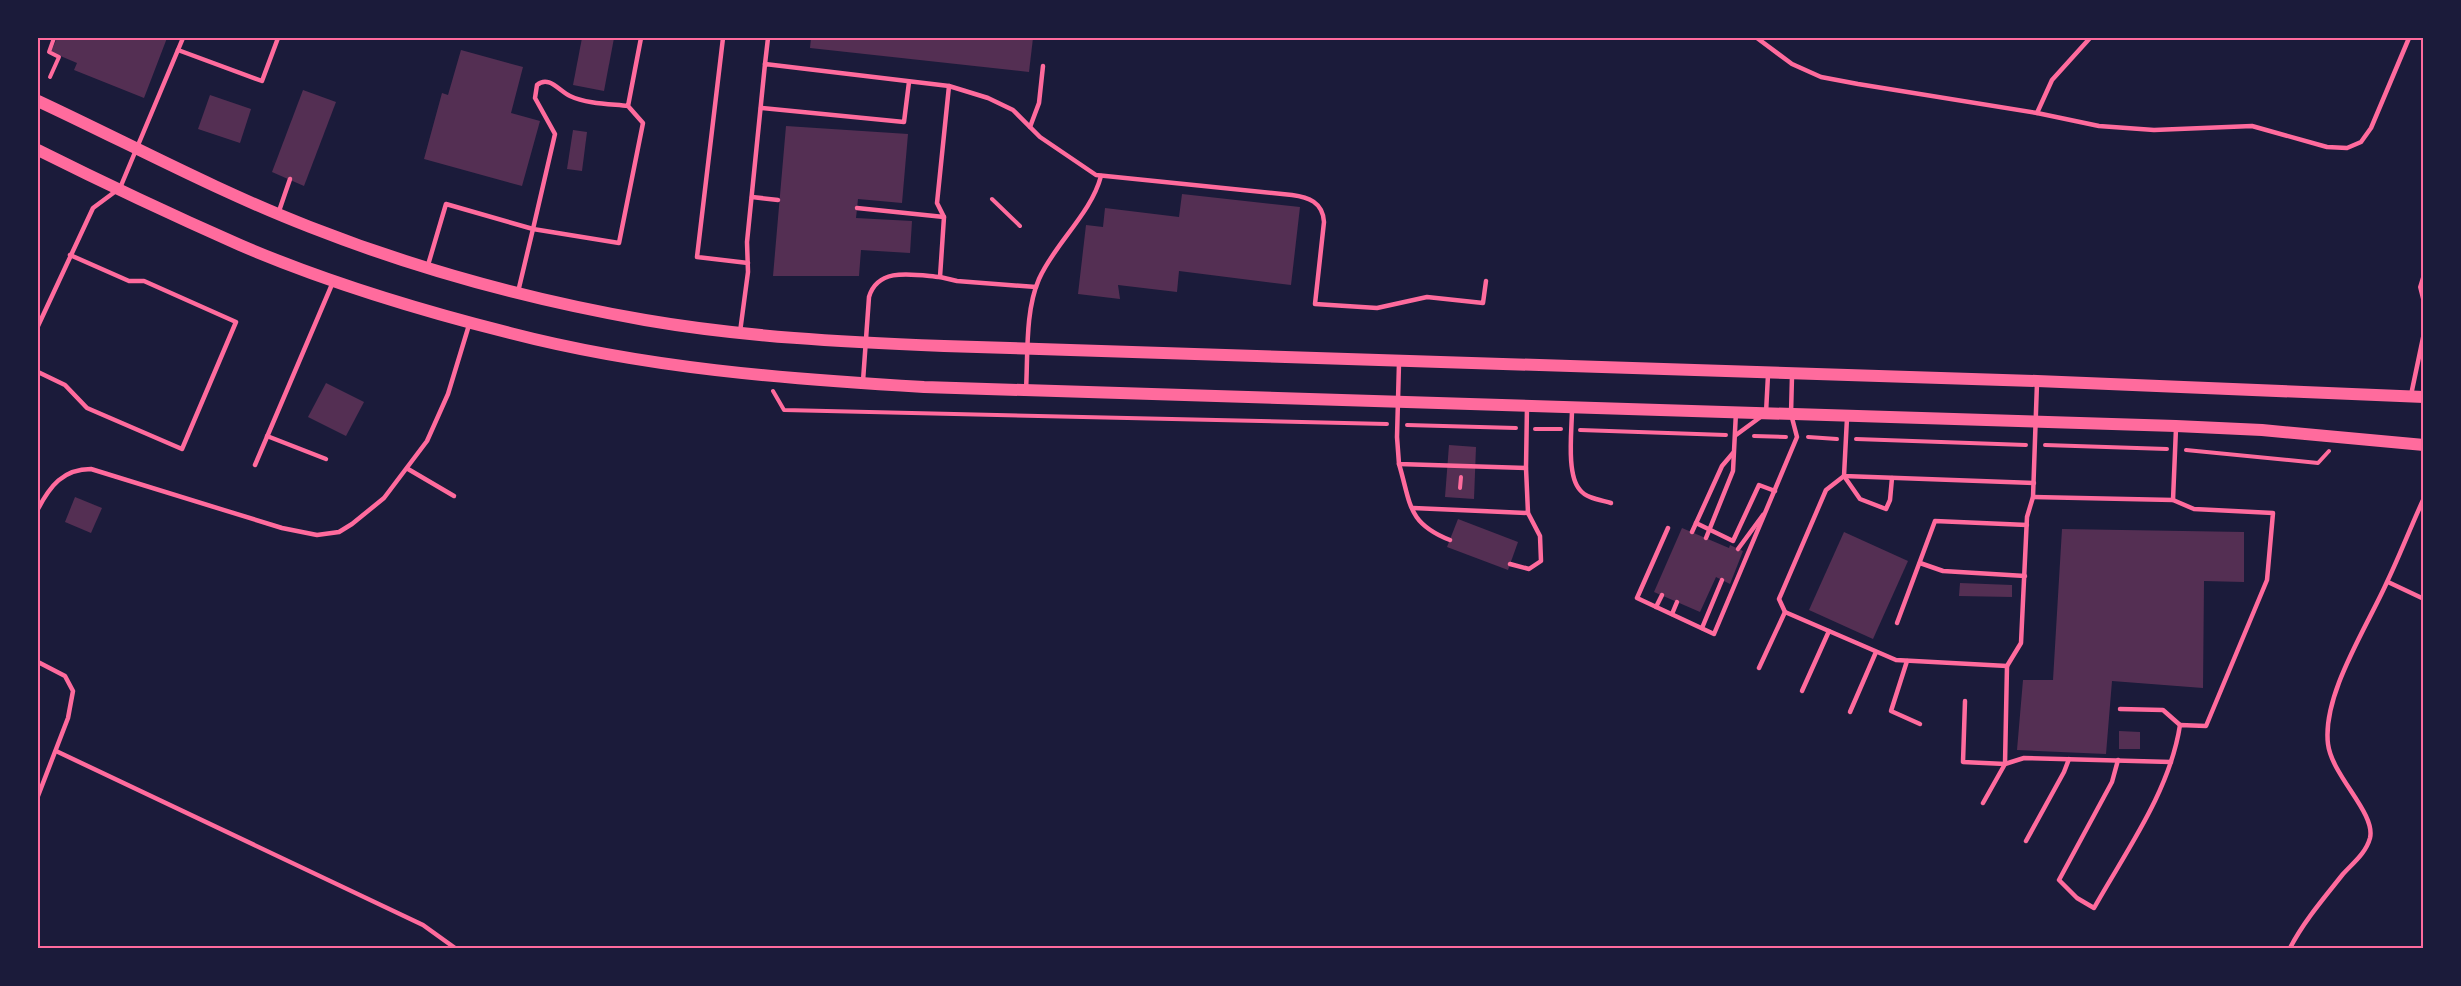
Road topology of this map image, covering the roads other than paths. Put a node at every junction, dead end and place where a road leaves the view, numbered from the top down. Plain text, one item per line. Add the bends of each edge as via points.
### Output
1 (183, 38) edge
2 (278, 38) edge
3 (641, 38) edge
4 (723, 38) edge
5 (768, 38) edge
6 (1757, 38) edge
7 (2090, 38) edge
8 (2409, 38) edge
9 (178, 50) junction
10 (765, 64) junction
11 (1043, 66) dead end
12 (909, 82) junction
13 (949, 86) junction
14 (38, 90) edge
15 (38, 101) edge
16 (628, 106) junction
17 (52, 108) junction
18 (761, 108) junction
19 (2037, 113) junction
20 (1030, 127) junction
21 (137, 149) junction
22 (38, 150) edge
23 (1101, 176) junction
24 (290, 179) dead end
25 (120, 188) junction
26 (752, 197) junction
27 (778, 200) dead end
28 (857, 208) dead end
29 (278, 214) junction
30 (944, 217) junction
31 (533, 229) junction
32 (70, 255) junction
33 (748, 263) junction
34 (428, 268) junction
35 (940, 277) junction
36 (334, 279) junction
37 (1486, 281) dead end
38 (1036, 287) junction
39 (518, 292) junction
40 (469, 322) junction
41 (38, 326) edge
42 (740, 332) junction
43 (2424, 333) edge
44 (866, 343) junction
45 (1028, 350) junction
46 (1399, 363) junction
47 (38, 372) edge
48 (1768, 372) junction
49 (1792, 373) junction
50 (2037, 381) junction
51 (863, 384) junction
52 (1026, 390) junction
53 (2417, 397) edge
54 (1397, 401) junction
55 (1527, 405) junction
56 (1572, 406) junction
57 (1736, 412) junction
58 (1766, 413) junction
59 (1791, 414) junction
60 (1847, 416) junction
61 (2036, 422) junction
62 (2176, 426) junction
63 (1736, 435) junction
64 (267, 436) junction
65 (2422, 445) edge
66 (1733, 453) junction
67 (326, 459) dead end
68 (1399, 464) junction
69 (255, 465) dead end
70 (1526, 468) junction
71 (408, 469) junction
72 (1844, 476) junction
73 (1892, 478) junction
74 (2034, 483) junction
75 (1775, 491) junction
76 (454, 496) dead end
77 (2033, 497) junction
78 (2424, 498) edge
79 (2173, 500) junction
80 (1611, 503) dead end
81 (1768, 507) junction
82 (1413, 508) junction
83 (38, 509) edge
84 (1528, 513) junction
85 (1696, 523) junction
86 (2027, 525) junction
87 (1668, 528) dead end
88 (1709, 529) junction
89 (1692, 532) dead end
90 (1706, 538) dead end
91 (1450, 540) dead end
92 (1738, 549) dead end
93 (1920, 563) junction
94 (1510, 564) dead end
95 (2025, 576) junction
96 (1722, 580) dead end
97 (2388, 582) junction
98 (1662, 595) dead end
99 (2424, 599) edge
100 (1677, 602) dead end
101 (1656, 607) junction
102 (1785, 612) junction
103 (1672, 614) junction
104 (1898, 623) dead end
105 (1702, 628) junction
106 (1829, 631) junction
107 (1876, 652) junction
108 (1907, 661) junction
109 (38, 662) edge
110 (2007, 666) junction
111 (1759, 668) dead end
112 (1802, 691) dead end
113 (1965, 701) dead end
114 (2120, 709) dead end
115 (1850, 712) dead end
116 (1920, 724) dead end
117 (2180, 725) junction
118 (56, 751) junction
119 (2068, 759) junction
120 (2118, 760) junction
121 (2171, 762) junction
122 (2005, 765) junction
123 (38, 796) edge
124 (1983, 802) dead end
125 (2026, 841) dead end
126 (455, 948) edge
127 (2290, 948) edge

1 - 9 lane
2 - 9 lane via 262,81
3 - 16 lane
4 - 33 lane via 697,257
5 - 10 lane
6 - 19 lane via 1792,64 1821,77
7 - 19 lane via 2052,80
8 - 19 lane via 2371,128 2361,142 2347,148 2327,147 2252,126 2129,130
9 - 21 lane
10 - 12 lane
10 - 18 lane
11 - 20 lane via 1039,103
12 - 13 lane
12 - 18 lane via 904,122
13 - 20 lane via 1004,104
13 - 30 lane via 937,203
14 - 17 main road
15 - 17 main road
16 - 31 lane via 643,123 619,243
16 - 31 lane via 577,99 549,81 537,85 535,98 555,134
17 - 21 main road
18 - 26 lane
20 - 23 lane via 1087,171
21 - 25 lane
21 - 29 main road
22 - 25 main road
23 - 37 lane via 1311,199 1321,210 1324,222 1316,304 1377,308 1427,297 1483,303
23 - 38 lane
24 - 29 lane
25 - 32 lane via 93,208
25 - 36 main road via 241,245
26 - 27 lane
26 - 33 lane
28 - 30 lane
29 - 34 main road
30 - 35 lane
31 - 34 lane via 446,204
31 - 39 lane
32 - 41 lane
32 - 47 lane via 129,281 144,281 236,322 182,449 87,408 65,385
33 - 42 lane
34 - 39 main road
35 - 38 lane
35 - 44 lane via 899,274 873,286
36 - 40 main road
36 - 64 lane
38 - 45 lane
39 - 42 main road via 646,320
40 - 51 main road via 658,363
40 - 71 lane via 439,415
42 - 44 main road
43 - 53 lane
44 - 45 main road
44 - 51 lane
45 - 46 main road
45 - 52 lane
46 - 48 main road
46 - 54 lane
48 - 49 main road
48 - 58 lane
49 - 50 main road
49 - 59 lane
50 - 53 main road
50 - 61 lane
51 - 52 main road
52 - 54 main road
54 - 55 main road
54 - 68 lane
55 - 56 main road
55 - 70 lane
56 - 57 main road
56 - 80 lane via 1571,459 1575,482 1585,495
57 - 58 main road
57 - 63 lane
58 - 59 main road
58 - 63 lane
59 - 60 main road
59 - 75 lane via 1797,437
60 - 61 main road
60 - 72 lane
61 - 62 main road
61 - 74 lane
62 - 65 main road
62 - 79 lane
63 - 66 lane
64 - 67 lane
64 - 69 lane
66 - 85 lane via 1722,466
66 - 88 lane via 1732,471
68 - 70 lane
68 - 82 lane
70 - 84 lane
71 - 76 lane
71 - 83 lane via 384,498 352,524 325,535 282,528 91,468 58,479
72 - 73 lane
72 - 73 lane via 1860,499 1886,509
72 - 102 lane via 1826,490 1779,599
73 - 74 lane
74 - 77 lane
75 - 81 lane
75 - 88 lane via 1759,484 1733,541
77 - 79 lane
77 - 86 lane
78 - 97 lane
79 - 117 lane via 2194,509 2273,513 2267,580 2206,726
81 - 92 lane
81 - 105 lane via 1714,634
82 - 84 lane
82 - 91 lane via 1418,521
84 - 94 lane via 1540,537 1541,561 1529,569
85 - 88 lane
85 - 89 lane
86 - 93 lane via 1935,521
86 - 95 lane
87 - 101 lane via 1637,598
88 - 90 lane
93 - 95 lane via 1943,571
93 - 104 lane
95 - 110 lane via 2021,642
96 - 105 lane
97 - 99 lane
97 - 127 lane via 2341,680 2328,730 2330,757 2368,819 2370,837 2364,851 2313,911
98 - 101 lane
100 - 103 lane
101 - 103 lane
102 - 106 lane
102 - 111 lane
103 - 105 lane
106 - 107 lane
106 - 112 lane
107 - 108 lane
107 - 115 lane
108 - 110 lane
108 - 116 lane via 1891,711
109 - 118 lane via 64,676 73,691
110 - 122 lane
113 - 122 lane via 1963,762
114 - 117 lane via 2163,710
117 - 121 lane
118 - 123 lane
118 - 126 lane via 423,925
119 - 120 lane
119 - 122 lane via 2024,758
119 - 125 lane
120 - 121 lane
120 - 121 lane via 2112,782 2059,880 2094,908 2158,794
122 - 124 lane

